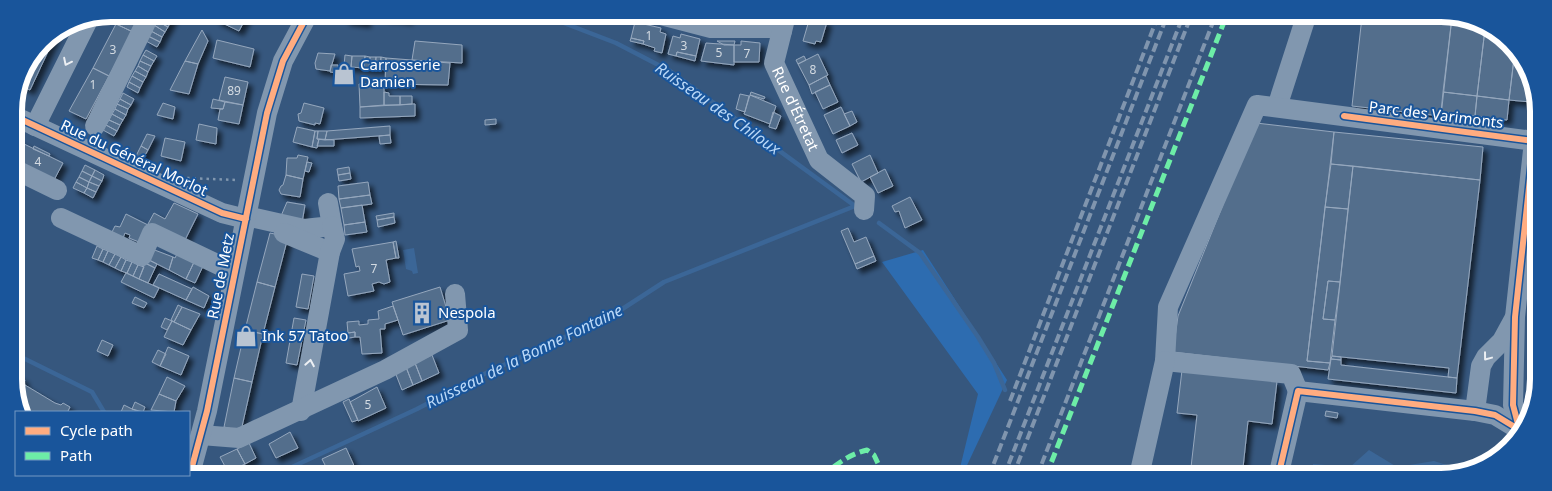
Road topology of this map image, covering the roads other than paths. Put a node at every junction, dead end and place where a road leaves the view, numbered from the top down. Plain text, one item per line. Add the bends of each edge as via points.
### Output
1 (1304, 22) edge
2 (146, 23) edge
3 (303, 23) edge
4 (690, 23) edge
5 (784, 23) edge
6 (84, 27) edge
7 (1277, 108) junction
8 (23, 120) edge
9 (36, 126) junction
10 (95, 126) dead end
11 (1530, 139) edge
12 (23, 174) edge
13 (1530, 184) edge
14 (57, 190) dead end
15 (328, 203) dead end
16 (864, 210) dead end
17 (60, 218) dead end
18 (246, 219) junction
19 (332, 226) junction
20 (330, 252) junction
21 (235, 268) junction
22 (455, 294) dead end
23 (1515, 317) junction
24 (1165, 361) junction
25 (1298, 391) junction
26 (301, 411) junction
27 (1475, 411) junction
28 (1518, 423) edge
29 (1515, 427) edge
30 (202, 435) junction
31 (194, 468) edge
32 (1142, 468) edge
33 (1280, 468) edge

1 - 7 street
2 - 10 street
3 - 18 street, Rue de Metz via 273,89
4 - 5 street via 711,28 776,28
5 - 16 street, Rue d'Étretat via 774,64 819,160 865,196
6 -> 9 street
7 - 11 street, Parc des Varimonts
7 - 24 street, Parc des Varimonts via 1257,105 1168,307
8 - 9 street, Rue du Général Morlot
9 - 18 street, Rue du Général Morlot via 222,213
12 - 14 street
13 - 23 street, Parc des Varimonts
15 - 19 street
17 - 21 street via 142,256 152,233 219,265
18 - 19 street via 304,229
18 - 20 street
18 - 21 street, Rue de Metz
19 - 20 street via 335,239
26 -> 20 street
21 - 30 street, Rue de Metz
22 - 26 street via 458,330
23 -> 27 street, Parc des Varimonts via 1502,341 1481,366
23 - 28 street, Parc des Varimonts via 1513,404
24 - 25 street via 1291,374
24 - 32 street
25 - 27 street, Parc des Varimonts
25 - 33 street
26 - 30 street via 240,438
27 - 29 street, Parc des Varimonts via 1495,415
30 - 31 street, Rue de Metz

